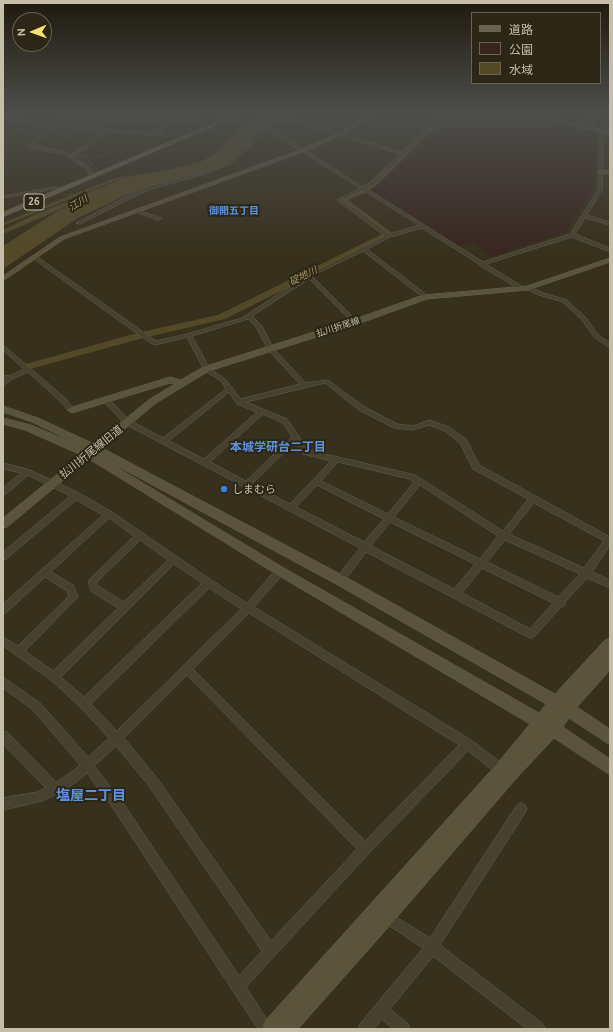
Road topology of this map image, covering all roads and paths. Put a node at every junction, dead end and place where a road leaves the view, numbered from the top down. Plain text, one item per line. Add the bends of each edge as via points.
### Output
1 (78, 160) edge
2 (130, 160) edge
3 (131, 160) edge
4 (232, 160) edge
5 (276, 160) edge
6 (320, 160) edge
7 (396, 160) edge
8 (603, 160) edge
9 (600, 172) junction
10 (610, 172) edge
11 (92, 176) junction
12 (364, 188) junction
13 (63, 189) junction
14 (3, 197) edge
15 (138, 211) junction
16 (3, 214) edge
17 (585, 216) junction
18 (159, 219) dead end
19 (610, 224) edge
20 (422, 226) junction
21 (93, 227) junction
22 (572, 235) junction
23 (388, 236) junction
24 (363, 248) junction
25 (610, 250) edge
26 (34, 257) junction
27 (610, 260) edge
28 (481, 264) junction
29 (309, 276) junction
30 (3, 279) edge
31 (524, 288) junction
32 (426, 297) junction
33 (249, 316) junction
34 (355, 322) junction
35 (189, 335) junction
36 (610, 346) edge
37 (3, 347) edge
38 (270, 348) junction
39 (206, 368) junction
40 (28, 370) junction
41 (6, 378) edge
42 (181, 383) junction
43 (3, 384) edge
44 (306, 385) junction
45 (230, 390) junction
46 (106, 400) junction
47 (239, 402) junction
48 (3, 409) edge
49 (72, 410) joint
50 (262, 411) junction
51 (3, 421) edge
52 (127, 422) junction
53 (295, 438) junction
54 (164, 441) junction
55 (91, 452) junction
56 (337, 459) junction
57 (205, 462) junction
58 (3, 466) edge
59 (27, 472) junction
60 (419, 481) junction
61 (317, 482) junction
62 (52, 483) junction
63 (247, 484) junction
64 (3, 492) edge
65 (76, 495) junction
66 (533, 499) junction
67 (292, 507) junction
68 (109, 514) junction
69 (389, 517) junction
70 (3, 524) edge
71 (502, 534) junction
72 (139, 536) junction
73 (365, 547) junction
74 (3, 557) edge
75 (174, 558) junction
76 (481, 563) junction
77 (280, 571) junction
78 (44, 572) junction
79 (586, 573) junction
80 (340, 580) junction
81 (208, 583) junction
82 (610, 584) edge
83 (456, 594) junction
84 (561, 603) junction
85 (124, 607) junction
86 (248, 608) junction
87 (3, 610) edge
88 (3, 641) edge
89 (610, 644) edge
90 (19, 651) junction
91 (608, 666) edge
92 (187, 669) junction
93 (54, 677) junction
94 (3, 682) edge
95 (84, 704) junction
96 (562, 705) junction
97 (547, 726) junction
98 (117, 738) junction
99 (610, 738) edge
100 (4, 740) edge
101 (467, 744) junction
102 (88, 766) junction
103 (610, 768) edge
104 (505, 773) junction
105 (55, 789) junction
106 (3, 804) edge
107 (520, 809) dead end
108 (365, 849) junction
109 (386, 916) junction
110 (432, 947) junction
111 (270, 951) junction
112 (238, 986) junction
113 (381, 1010) junction
114 (266, 1029) edge
115 (270, 1029) edge
116 (285, 1029) edge
117 (365, 1029) edge
118 (403, 1029) edge
119 (538, 1029) edge

1 - 11 street via 88,168
2 - 11 main road, 26
3 - 13 main road, 26
4 - 21 street via 204,174 142,191 78,223
5 - 15 street
6 - 12 street
7 - 12 street via 373,183
8 - 9 street
9 - 10 street
9 - 17 street via 600,190
11 - 13 main road, 26
12 - 20 street
12 - 23 street via 339,200
13 - 14 street
13 - 16 main road, 26
15 - 18 street
15 - 21 street
17 - 19 street
17 - 22 street
20 - 23 street
20 - 28 street
21 - 26 street via 62,238
22 - 25 street
22 - 28 street
23 - 24 street
24 - 29 street
24 - 32 street
26 - 30 street
26 - 35 street via 151,341
27 - 31 street, 払川折尾線
28 - 31 street
29 - 33 street
29 - 34 street
31 - 32 street, 払川折尾線
31 - 36 street via 565,301 584,319 596,336
32 - 34 street, 払川折尾線
33 - 35 street
33 - 38 street via 259,326
34 - 38 street, 払川折尾線
35 - 39 street
37 - 40 street
38 - 39 street, 払川折尾線
38 - 44 street
39 - 42 street, 払川折尾線
39 - 45 street via 223,380
40 - 41 street
40 - 49 street
41 - 43 street
42 - 46 street via 170,380
42 - 52 street, 払川折尾線旧道
44 - 47 street
44 - 66 street via 326,381 360,408 396,426 412,428 429,422 447,429 463,441 476,467
45 - 47 street
45 - 54 street
46 - 49 street
46 - 52 street
47 - 50 street
48 - 55 street via 35,420
50 - 53 street via 285,421
50 - 57 street
51 - 55 street via 28,427
52 - 54 street
52 - 55 street, 払川折尾線旧道
53 - 56 street via 306,452
53 - 63 street
54 - 57 street
55 - 62 street, 払川折尾線旧道
55 - 77 street
55 - 80 street
56 - 60 street via 412,477
56 - 61 street
57 - 63 street
58 - 59 street
59 - 62 street
59 - 64 street
60 - 69 street
60 - 71 street
61 - 67 street
61 - 69 street
62 - 65 street
62 - 70 street, 払川折尾線旧道
63 - 67 street
65 - 68 street
65 - 74 street
66 - 71 street
66 - 79 street via 609,540
67 - 73 street
68 - 72 street
68 - 78 street
69 - 73 street
69 - 76 street
71 - 76 street
71 - 79 street
72 - 75 street
72 - 85 street via 92,581 94,588
73 - 80 street
73 - 83 street
75 - 81 street
75 - 85 street
76 - 83 street
76 - 84 street
77 - 86 street
77 - 97 street
78 - 87 street
78 - 90 street via 70,588 74,597
79 - 82 street
79 - 84 street
80 - 96 street
81 - 86 street
81 - 95 street
83 - 84 street via 531,634
85 - 93 street
86 - 92 street
86 - 101 street
88 - 90 street
89 - 96 street
90 - 93 street
91 - 96 street
92 - 98 street
92 - 108 street
93 - 95 street
94 - 102 street via 37,707
95 - 98 street
96 - 97 street
96 - 99 street
97 - 103 street
97 - 104 street
98 - 102 street
98 - 111 street via 157,788
100 - 105 street
101 - 104 street
101 - 108 street
102 - 105 street
102 - 112 street via 119,807
104 - 109 street
104 - 115 street
105 - 106 street via 38,797
107 - 110 street
108 - 111 street
109 - 110 street
109 - 116 street
110 - 113 street
110 - 119 street
111 - 112 street
112 - 114 street
113 - 117 street
113 - 118 street

